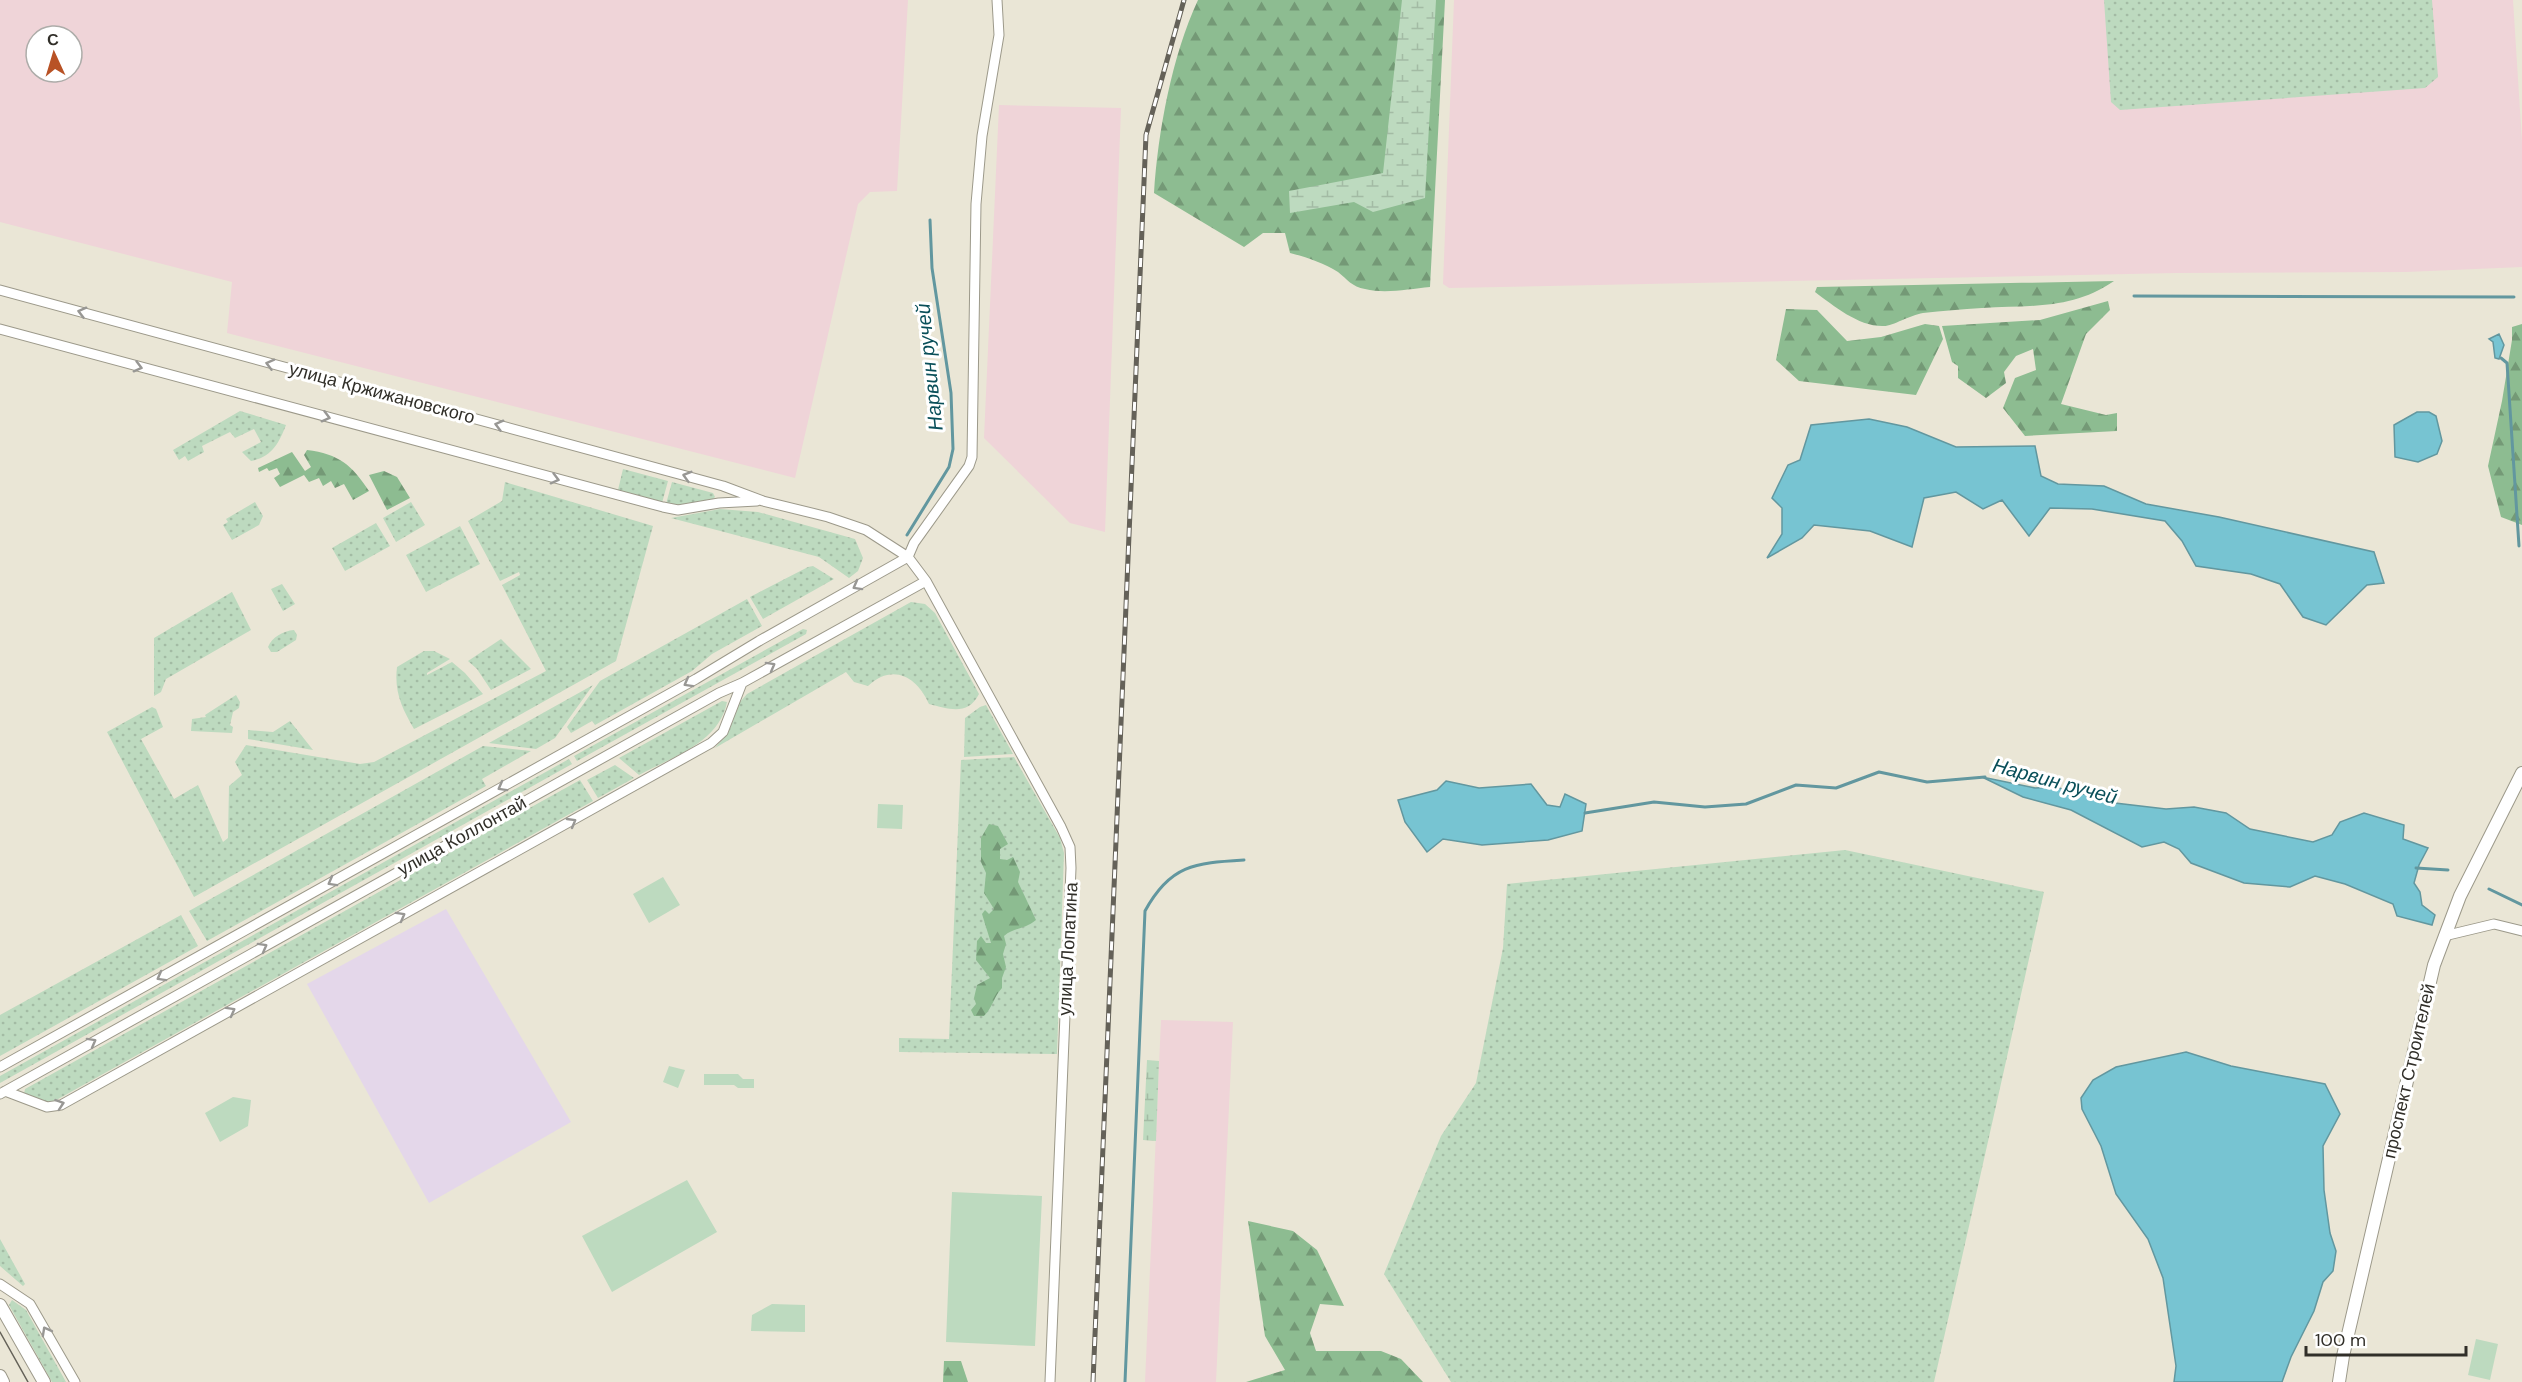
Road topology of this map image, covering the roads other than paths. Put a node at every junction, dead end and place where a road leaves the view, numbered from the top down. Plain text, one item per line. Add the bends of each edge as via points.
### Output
1 (997, 0) edge
2 (0, 290) edge
3 (0, 329) edge
4 (723, 486) junction
5 (763, 501) junction
6 (719, 503) junction
7 (908, 557) junction
8 (926, 581) junction
9 (742, 683) junction
10 (2522, 773) edge
11 (2522, 931) edge
12 (2445, 936) junction
13 (0, 1067) edge
14 (2, 1093) edge
15 (0, 1284) edge
16 (0, 1305) edge
17 (0, 1376) edge
18 (3, 1382) edge
19 (44, 1382) edge
20 (75, 1382) edge
21 (1050, 1382) edge
22 (2339, 1382) edge

1 - 7 street via 999,35 982,136 976,204 972,457
4 -> 2 street, улица Кржижановского
3 -> 6 street, улица Кржижановского via 663,507 678,510
4 - 5 street, улица Кржижановского
4 - 6 street
5 - 6 street, улица Кржижановского
5 - 7 street, улица Кржижановского via 866,530
7 - 8 street, улица Лопатина
7 -> 13 street, улица Коллонтай
9 -> 8 street, улица Коллонтай
8 - 21 street, улица Лопатина via 1070,847
14 -> 9 street, улица Коллонтай via 627,743
14 -> 9 street via 47,1107 61,1105 711,743 723,732
10 - 12 street, проспект Строителей via 2460,896
11 - 12 street via 2494,924
12 - 22 street, проспект Строителей via 2424,1007
20 -> 15 street via 30,1304
16 - 19 street
17 - 18 street

